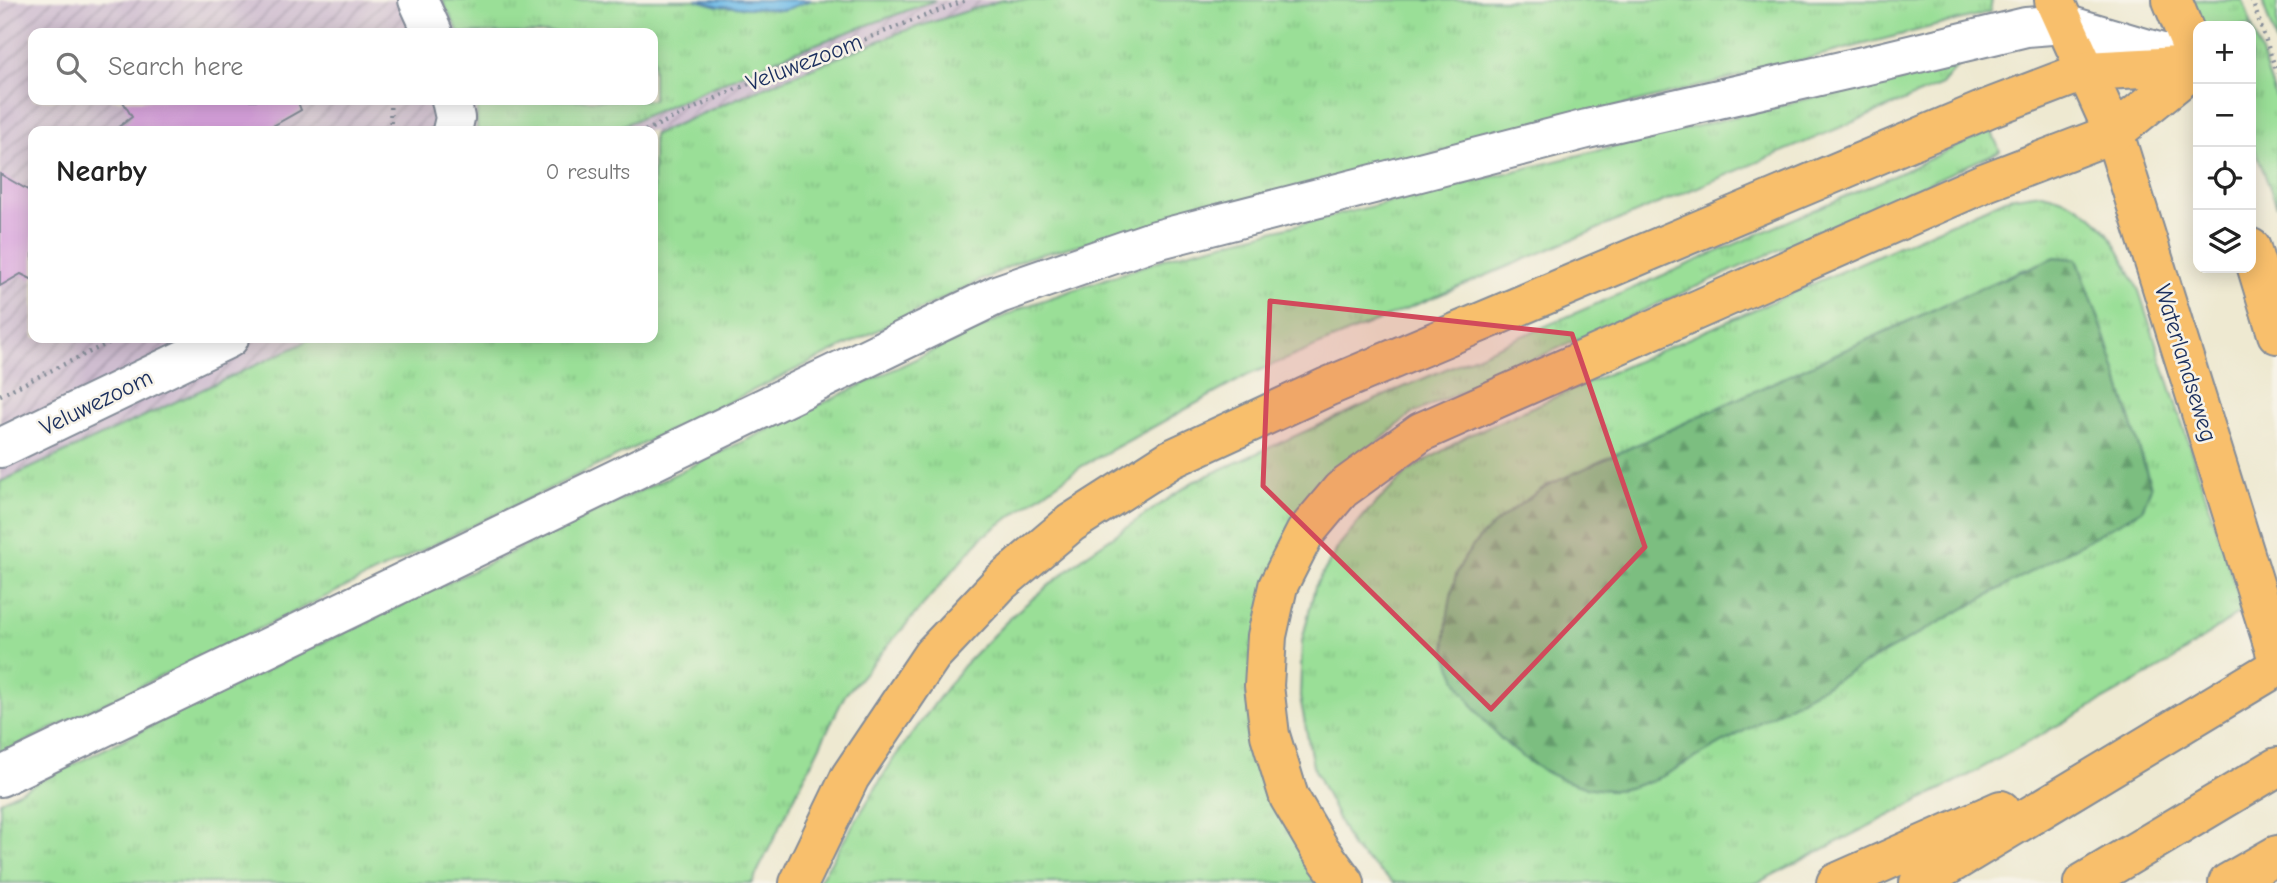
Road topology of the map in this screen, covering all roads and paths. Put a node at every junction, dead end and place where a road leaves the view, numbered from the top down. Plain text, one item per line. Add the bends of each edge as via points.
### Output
1 (418, 0) edge
2 (966, 0) edge
3 (2172, 0) edge
4 (2252, 0) edge
5 (2059, 12) edge
6 (431, 28) edge
7 (2193, 52) edge
8 (2193, 62) edge
9 (2193, 64) edge
10 (2193, 68) edge
11 (2086, 71) junction
12 (2277, 73) edge
13 (390, 105) edge
14 (453, 105) edge
15 (391, 126) edge
16 (453, 126) edge
17 (656, 126) edge
18 (2114, 133) junction
19 (2256, 265) edge
20 (2277, 334) edge
21 (109, 343) edge
22 (219, 343) edge
23 (0, 395) edge
24 (0, 448) edge
25 (2277, 657) edge
26 (2277, 667) edge
27 (2153, 743) junction
28 (2266, 774) edge
29 (0, 777) edge
30 (2277, 855) edge
31 (799, 883) edge
32 (1345, 883) edge
33 (1836, 883) edge
34 (1919, 883) edge
35 (2083, 883) edge
36 (2228, 883) edge

1 - 6 street
2 - 17 path, Veluwezoom via 736,89
3 - 7 main road
4 - 12 path
5 - 8 street
5 - 11 main road, Waterlandseweg
5 - 29 street via 2026,27 1587,129 1152,241 999,295
9 - 11 main road
10 - 18 main road
11 - 18 main road, Waterlandseweg
11 - 31 main road via 1327,387 1171,459 1071,523 1000,583 932,655 850,777
13 - 15 path
14 - 16 street
18 - 25 main road, Waterlandseweg
18 - 32 main road via 1986,182 1421,432 1342,490 1305,533 1278,586 1264,686 1270,735 1289,797
19 - 20 main road
21 - 23 path
22 - 24 street, Veluwezoom
26 - 27 main road
27 - 33 main road
27 - 34 main road
28 - 35 main road
30 - 36 main road

